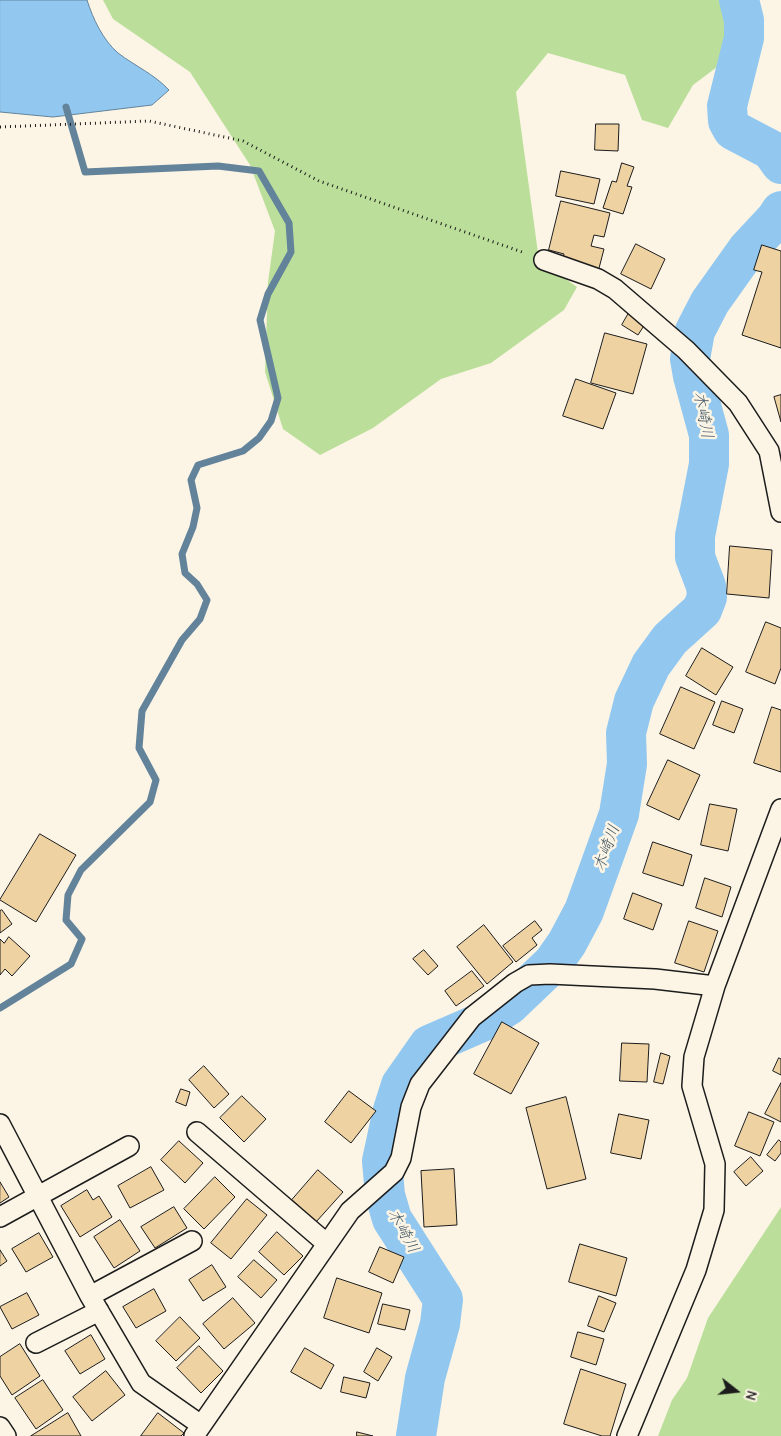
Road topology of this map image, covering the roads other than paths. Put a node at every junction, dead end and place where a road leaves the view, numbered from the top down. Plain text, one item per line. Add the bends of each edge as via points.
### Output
1 (544, 260) road end
2 (781, 512) edge
3 (781, 809) edge
4 (715, 986) junction
5 (0, 1124) edge
6 (197, 1132) dead end
7 (129, 1146) dead end
8 (38, 1196) junction
9 (0, 1217) edge
10 (192, 1241) dead end
11 (326, 1243) junction
12 (94, 1304) junction
13 (36, 1343) dead end
14 (0, 1427) edge
15 (198, 1430) edge
16 (6, 1436) edge
17 (627, 1436) edge

1 - 2 street via 598,279 615,289 686,350 738,403 768,451
3 - 4 street
4 - 11 street via 655,979 550,974 529,975 515,983 472,1017 420,1084 411,1108 401,1158 394,1172 350,1211
4 - 17 street via 694,1057 692,1086 715,1164 714,1210 696,1270
5 - 8 street
6 - 11 street
7 - 8 street
8 - 9 street
8 - 12 street
10 - 12 street
11 - 15 street
12 - 13 street
12 - 15 street via 141,1383
14 - 16 street

